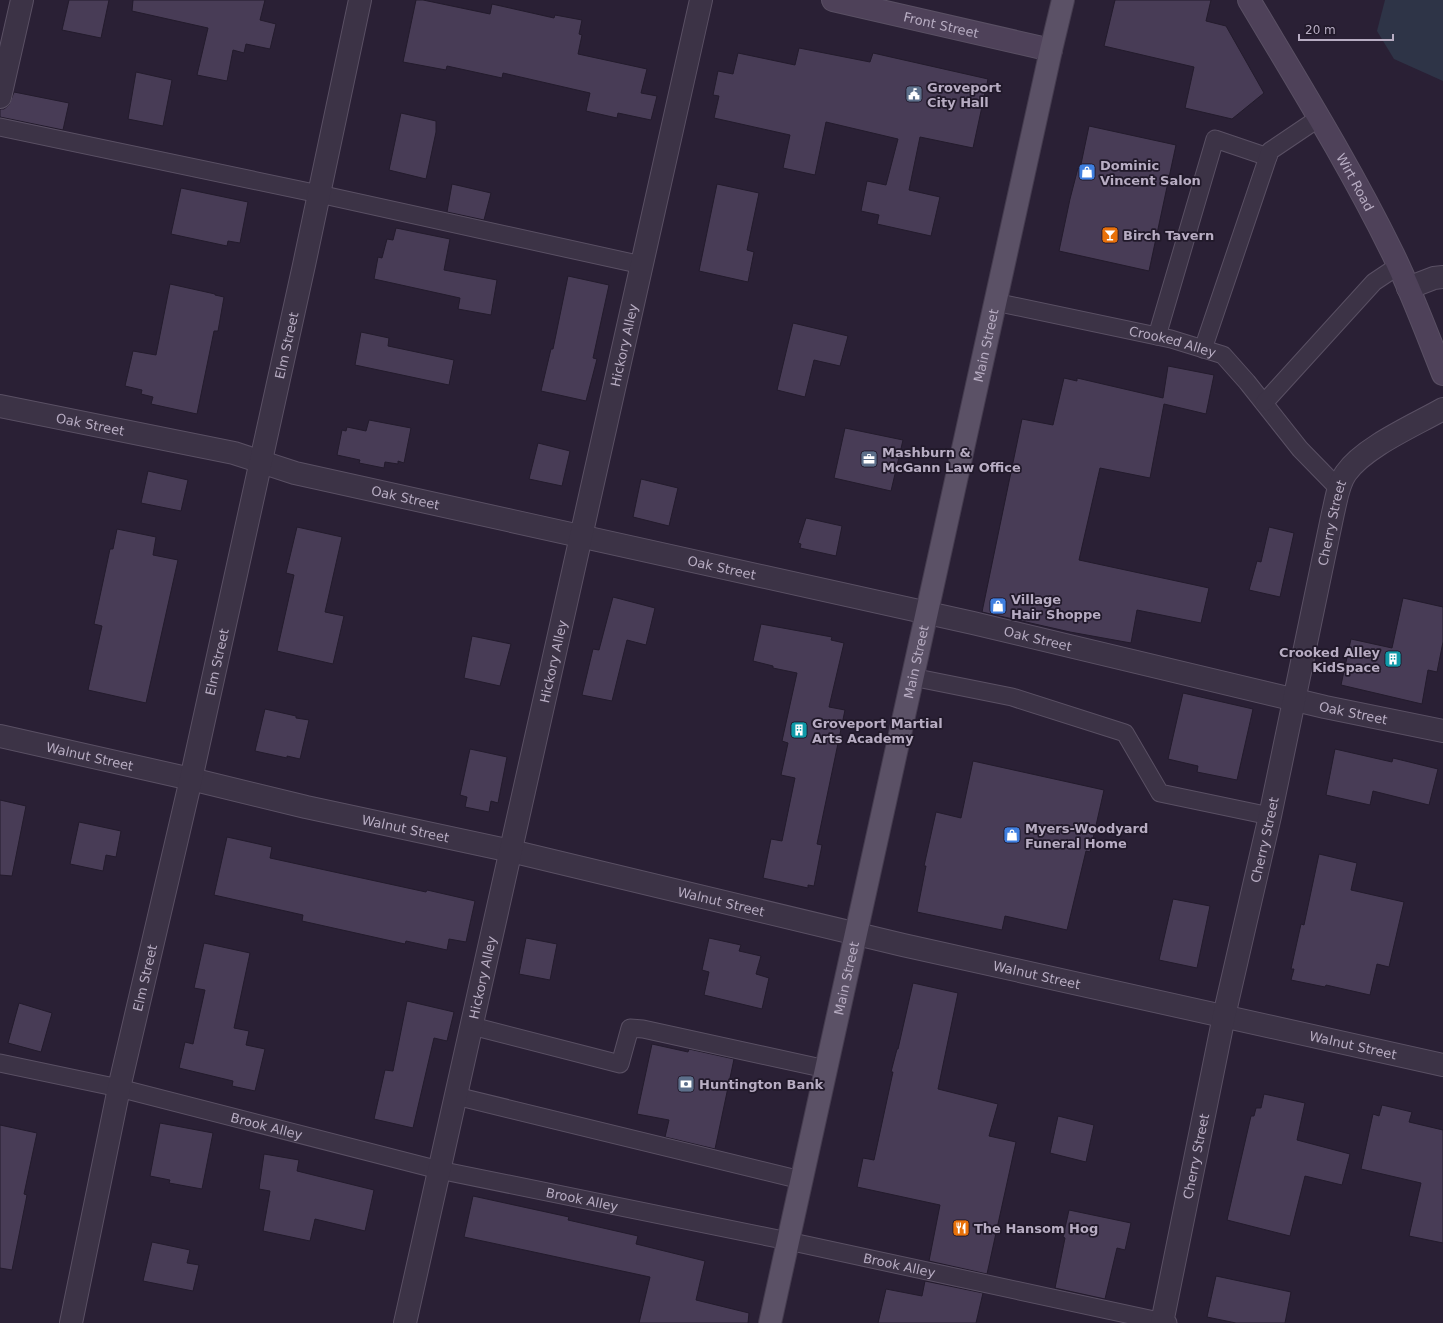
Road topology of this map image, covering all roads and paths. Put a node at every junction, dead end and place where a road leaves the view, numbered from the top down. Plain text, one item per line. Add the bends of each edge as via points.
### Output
1 (22, 0) edge
2 (360, 0) edge
3 (701, 0) edge
4 (832, 0) edge
5 (1063, 0) edge
6 (1249, 0) edge
7 (1050, 50) junction
8 (0, 97) edge
9 (1320, 118) junction
10 (0, 127) edge
11 (1268, 157) junction
12 (319, 194) junction
13 (642, 265) junction
14 (1398, 266) junction
15 (1443, 277) edge
16 (1408, 288) junction
17 (995, 302) junction
18 (1157, 336) junction
19 (1203, 349) junction
20 (1443, 374) edge
21 (1264, 403) junction
22 (0, 406) edge
23 (1443, 409) edge
24 (262, 462) junction
25 (1339, 489) junction
26 (581, 536) junction
27 (926, 613) junction
28 (912, 677) junction
29 (1294, 699) junction
30 (1443, 731) edge
31 (0, 736) edge
32 (191, 779) junction
33 (1270, 816) junction
34 (510, 851) junction
35 (856, 933) junction
36 (1224, 1016) junction
37 (472, 1026) junction
38 (0, 1063) edge
39 (1443, 1065) edge
40 (826, 1069) junction
41 (119, 1088) junction
42 (456, 1096) junction
43 (439, 1170) junction
44 (802, 1180) junction
45 (788, 1241) junction
46 (71, 1323) edge
47 (405, 1323) edge
48 (770, 1323) edge
49 (1164, 1323) edge

1 - 8 street
2 - 12 street, Elm Street
3 - 13 street, Hickory Alley
4 - 7 street, Front Street
5 - 7 main road, Main Street
6 - 9 street, Wirt Road
7 - 17 main road, Main Street
9 - 11 lane via 1270,151
9 - 14 street, Wirt Road via 1354,178
10 - 12 lane
11 - 18 lane via 1215,139
11 - 19 lane
12 - 13 lane
12 - 24 street, Elm Street
13 - 26 street, Hickory Alley
14 - 16 street, Wirt Road
14 - 21 lane via 1374,282
15 - 16 street
16 - 20 street, Wirt Road
17 - 18 lane, Crooked Alley
17 - 27 main road, Main Street
18 - 19 lane, Crooked Alley
19 - 21 lane, Crooked Alley via 1223,355
21 - 25 lane, Crooked Alley via 1300,449
22 - 24 street, Oak Street via 234,453
23 - 25 street, Cherry Street via 1374,447 1358,459 1345,474
24 - 26 street, Oak Street via 296,473
24 - 32 street, Elm Street
25 - 29 street, Cherry Street
26 - 27 street, Oak Street
26 - 34 street, Hickory Alley
27 - 28 main road, Main Street
27 - 29 street, Oak Street
28 - 33 lane via 1012,697 1125,733 1160,793
28 - 35 main road, Main Street
29 - 30 street, Oak Street
29 - 33 street, Cherry Street
31 - 32 street, Walnut Street
32 - 34 street, Walnut Street
32 - 41 street, Elm Street
33 - 36 street, Cherry Street
34 - 35 street, Walnut Street
34 - 37 street, Hickory Alley
35 - 36 street, Walnut Street
35 - 40 main road, Main Street
36 - 39 street, Walnut Street
36 - 49 street, Cherry Street
37 - 40 lane via 620,1064 630,1028
37 - 42 street, Hickory Alley
38 - 41 lane, Brook Alley
40 - 44 main road, Main Street
41 - 43 lane, Brook Alley
41 - 46 street, Elm Street
42 - 43 street, Hickory Alley
42 - 44 lane
43 - 45 lane, Brook Alley
43 - 47 street, Hickory Alley
44 - 45 main road, Main Street
45 - 48 main road, Main Street
45 - 49 lane, Brook Alley

